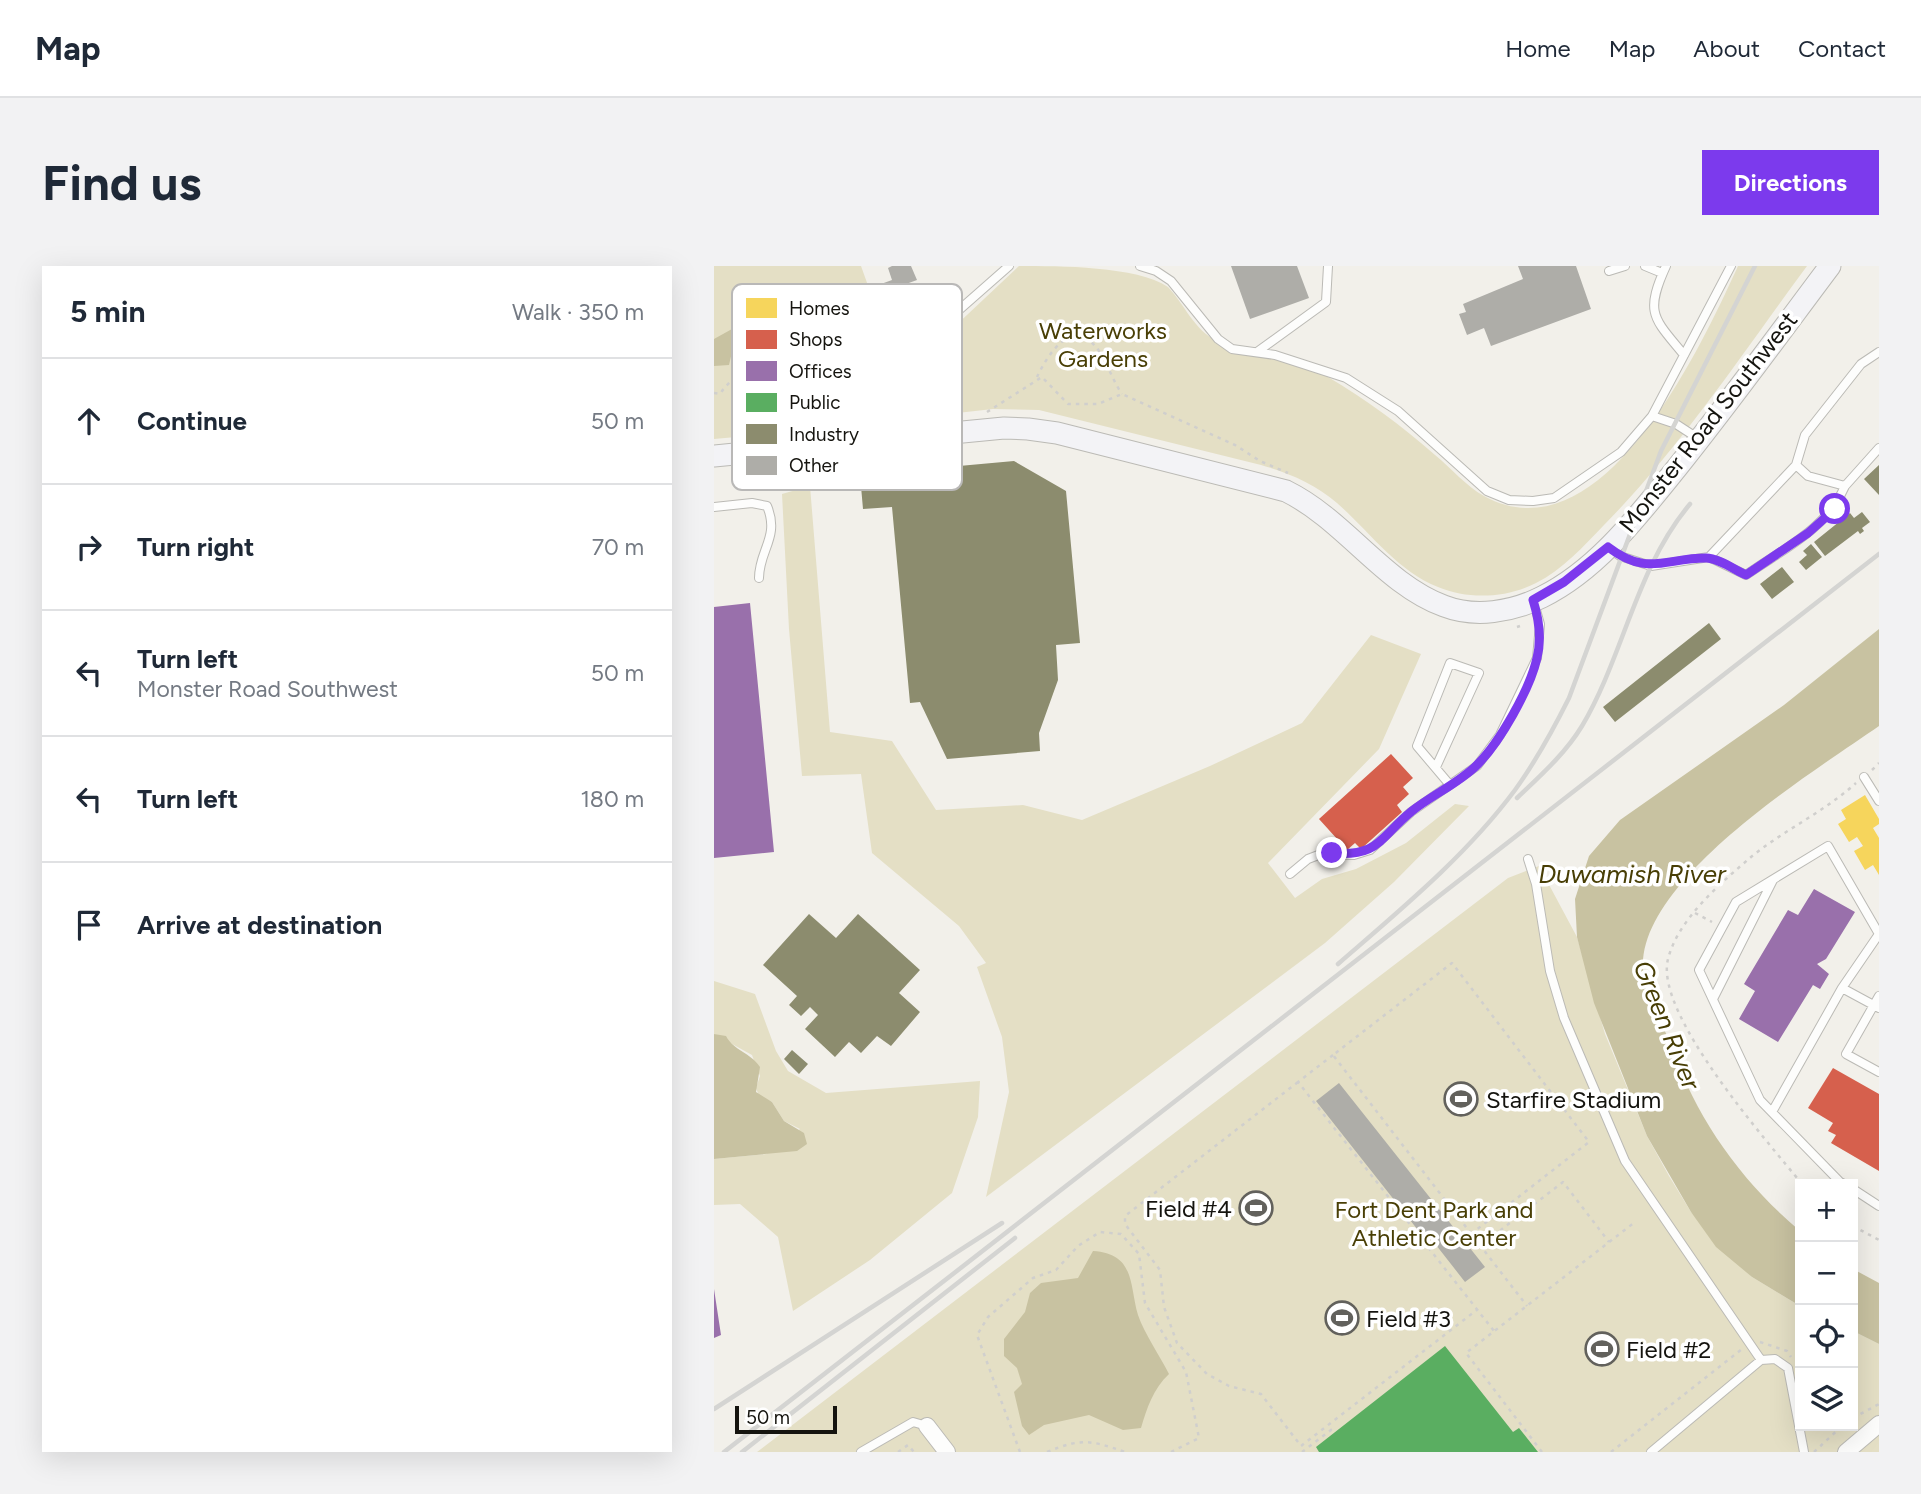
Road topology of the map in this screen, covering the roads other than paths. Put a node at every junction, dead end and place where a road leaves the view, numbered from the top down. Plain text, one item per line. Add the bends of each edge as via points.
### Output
1 (1009, 266) edge
2 (1140, 266) edge
3 (1328, 266) edge
4 (1625, 266) edge
5 (1645, 266) edge
6 (1731, 266) edge
7 (1830, 266) edge
8 (1664, 270) edge
9 (1609, 271) dead end
10 (962, 308) edge
11 (1257, 352) junction
12 (1879, 352) edge
13 (1684, 355) junction
14 (1651, 416) junction
15 (962, 432) edge
16 (1700, 440) junction
17 (1879, 448) edge
18 (732, 455) edge
19 (714, 456) edge
20 (1796, 465) junction
21 (1846, 486) junction
22 (714, 507) edge
23 (1608, 547) junction
24 (1709, 557) junction
25 (759, 578) dead end
26 (1533, 600) junction
27 (1436, 768) junction
28 (1864, 777) dead end
29 (1450, 785) junction
30 (1879, 801) edge
31 (1528, 859) dead end
32 (1290, 874) dead end
33 (1773, 880) junction
34 (1842, 989) junction
35 (1879, 996) edge
36 (1713, 999) junction
37 (1876, 1007) edge
38 (1879, 1072) edge
39 (1772, 1112) junction
40 (1839, 1179) edge
41 (1858, 1192) edge
42 (1879, 1206) edge
43 (1761, 1360) junction
44 (1879, 1424) edge
45 (927, 1426) joint
46 (861, 1452) edge
47 (947, 1452) edge
48 (1651, 1452) edge
49 (1804, 1452) edge
50 (1846, 1452) edge

1 - 10 lane
2 - 11 lane via 1171,281 1218,339 1232,349
3 - 11 lane via 1326,302
4 - 9 lane
5 - 8 lane
6 - 13 lane
7 - 16 street, Monster Road Southwest
8 - 13 lane via 1652,304 1655,318
11 - 14 lane via 1346,378 1398,411 1486,491 1509,500 1554,498 1620,452
12 - 20 lane via 1861,364 1805,435
13 - 14 lane
14 - 16 lane via 1676,424
15 - 26 street, Monster Road Southwest via 1004,428 1057,433 1286,491 1332,519 1407,586 1446,607 1497,611
16 - 23 street, Monster Road Southwest
17 - 21 lane
18 - 19 street, Monster Road Southwest
20 - 21 lane via 1808,476
20 - 24 lane
21 - 24 lane via 1835,509 1746,575
22 - 25 lane via 767,506 771,541 759,561
23 - 24 lane via 1651,566
23 - 26 street, Monster Road Southwest
26 - 29 lane via 1540,624 1537,658 1524,689 1485,756
27 - 27 lane via 1418,746 1450,663 1479,673
27 - 29 lane
28 - 30 lane
29 - 32 lane via 1411,812 1370,850 1354,855 1321,854
31 - 43 lane via 1564,1018 1625,1161
33 - 34 lane via 1828,846 1879,934
33 - 36 lane
33 - 36 lane via 1736,902 1699,970
34 - 37 lane
34 - 39 lane
35 - 37 lane
36 - 39 lane via 1760,1100
37 - 38 lane via 1846,1055
39 - 40 lane
41 - 42 lane
43 - 48 lane
43 - 49 lane via 1775,1359 1788,1368
44 - 50 street
45 - 46 lane via 914,1422
45 - 47 street

